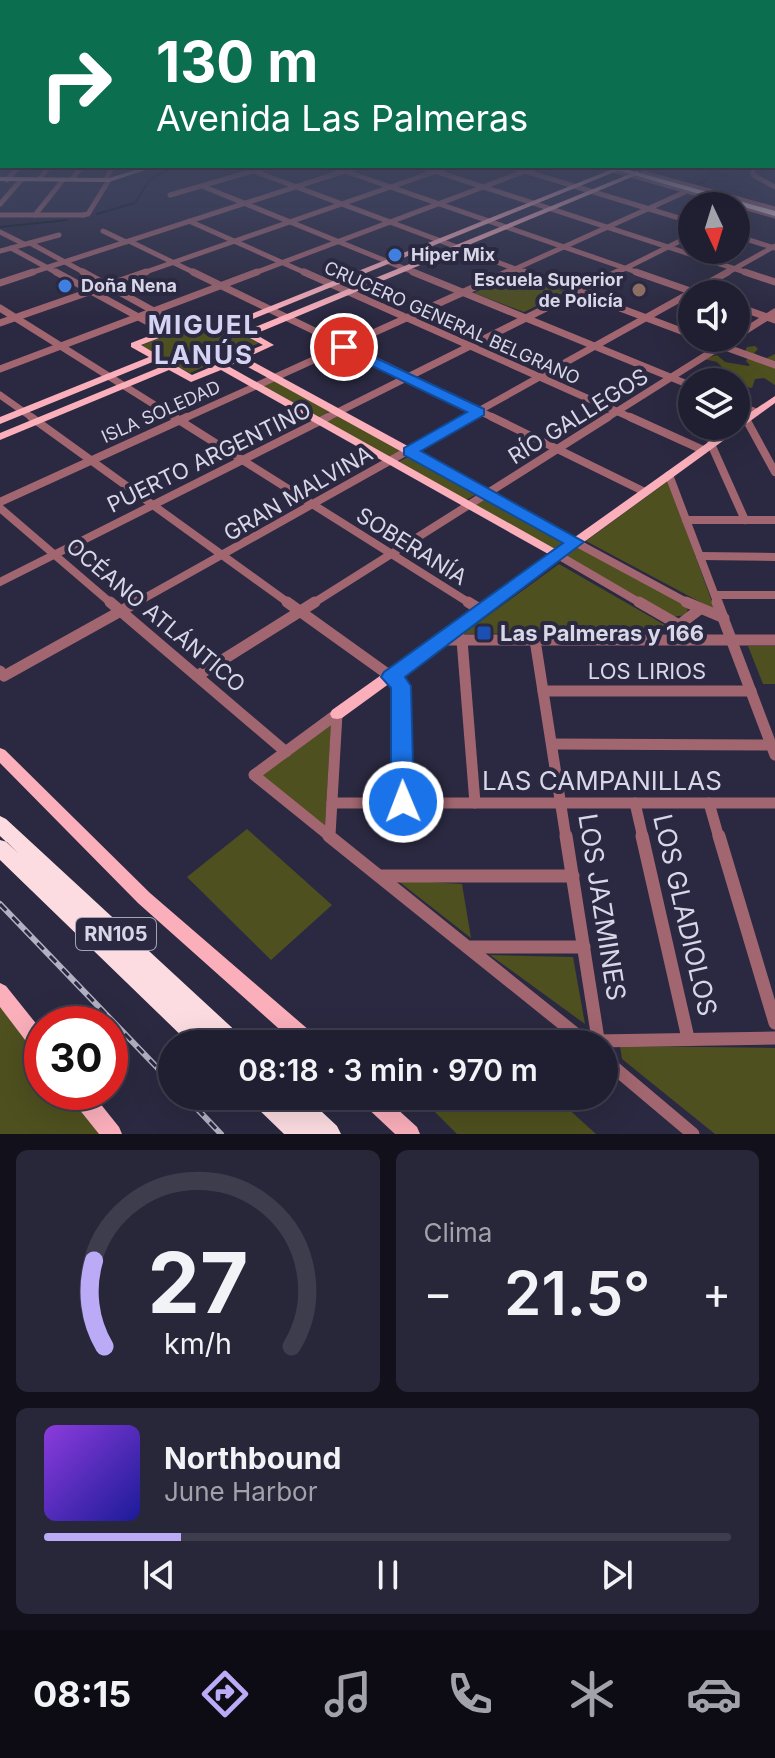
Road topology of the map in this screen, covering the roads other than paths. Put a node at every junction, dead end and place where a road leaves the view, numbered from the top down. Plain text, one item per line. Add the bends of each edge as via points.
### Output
1 (37, 212) edge
2 (89, 212) edge
3 (217, 212) edge
4 (267, 212) edge
5 (319, 212) edge
6 (367, 212) edge
7 (416, 212) edge
8 (465, 212) edge
9 (512, 212) edge
10 (543, 212) edge
11 (559, 212) edge
12 (642, 212) edge
13 (659, 212) edge
14 (0, 215) edge
15 (35, 215) junction
16 (678, 218) edge
17 (189, 221) junction
18 (392, 221) junction
19 (490, 221) junction
20 (291, 222) junction
21 (506, 227) junction
22 (608, 227) junction
23 (103, 231) dead end
24 (0, 232) edge
25 (59, 235) dead end
26 (442, 240) junction
27 (750, 240) edge
28 (339, 241) junction
29 (128, 242) junction
30 (236, 242) junction
31 (678, 242) edge
32 (27, 244) junction
33 (458, 247) junction
34 (565, 247) junction
35 (668, 247) junction
36 (774, 247) edge
37 (11, 248) junction
38 (0, 251) edge
39 (66, 262) junction
40 (174, 262) junction
41 (387, 262) junction
42 (283, 263) junction
43 (46, 268) junction
44 (626, 268) junction
45 (734, 268) junction
46 (404, 269) junction
47 (517, 269) junction
48 (716, 280) edge
49 (775, 282) edge
50 (0, 283) edge
51 (111, 285) junction
52 (223, 285) junction
53 (331, 285) junction
54 (678, 286) edge
55 (91, 292) junction
56 (347, 292) junction
57 (580, 292) junction
58 (463, 293) junction
59 (678, 303) edge
60 (0, 308) edge
61 (154, 310) junction
62 (269, 310) junction
63 (750, 310) edge
64 (772, 316) edge
65 (16, 317) junction
66 (137, 317) junction
67 (286, 318) junction
68 (407, 318) junction
69 (648, 318) junction
70 (527, 319) junction
71 (0, 323) edge
72 (231, 325) junction
73 (181, 326) junction
74 (678, 330) edge
75 (750, 330) edge
76 (166, 332) junction
77 (247, 334) junction
78 (61, 346) junction
79 (344, 347) junction
80 (471, 347) junction
81 (597, 347) junction
82 (715, 352) edge
83 (737, 352) edge
84 (155, 358) junction
85 (239, 358) junction
86 (775, 365) edge
87 (170, 366) junction
88 (221, 366) junction
89 (0, 369) edge
90 (109, 376) junction
91 (275, 378) junction
92 (408, 378) junction
93 (540, 378) junction
94 (672, 378) junction
95 (678, 380) edge
96 (123, 386) junction
97 (257, 386) junction
98 (0, 395) edge
99 (775, 399) edge
100 (23, 411) junction
101 (479, 412) junction
102 (619, 412) junction
103 (338, 413) junction
104 (751, 416) junction
105 (0, 421) edge
106 (38, 421) junction
107 (179, 421) junction
108 (320, 422) junction
109 (0, 437) edge
110 (707, 447) junction
111 (558, 450) junction
112 (410, 452) junction
113 (92, 461) junction
114 (241, 461) junction
115 (390, 461) junction
116 (775, 472) edge
117 (669, 475) junction
118 (645, 492) junction
119 (488, 494) junction
120 (0, 505) edge
121 (153, 505) junction
122 (312, 505) junction
123 (469, 505) junction
124 (686, 520) junction
125 (745, 520) junction
126 (775, 520) edge
127 (575, 542) junction
128 (54, 554) junction
129 (391, 555) junction
130 (558, 555) junction
131 (223, 556) junction
132 (700, 556) junction
133 (775, 557) edge
134 (0, 582) edge
135 (715, 595) junction
136 (775, 595) edge
137 (700, 609) junction
138 (481, 610) junction
139 (122, 612) junction
140 (301, 613) junction
141 (724, 618) junction
142 (679, 625) junction
143 (458, 635) junction
144 (535, 640) junction
145 (688, 640) junction
146 (732, 640) junction
147 (775, 640) edge
148 (2, 674) edge
149 (197, 676) junction
150 (392, 677) junction
151 (543, 691) junction
152 (751, 691) junction
153 (337, 714) junction
154 (552, 744) junction
155 (773, 750) edge
156 (286, 752) junction
157 (0, 754) edge
158 (403, 802) junction
159 (332, 803) junction
160 (475, 803) junction
161 (561, 803) junction
162 (635, 803) junction
163 (709, 803) junction
164 (775, 803) edge
165 (0, 824) edge
166 (330, 835) junction
167 (0, 848) edge
168 (381, 876) junction
169 (573, 876) junction
170 (471, 947) junction
171 (584, 947) junction
172 (0, 992) edge
173 (24, 1023) edge
174 (775, 1023) edge
175 (191, 1030) edge
176 (218, 1030) edge
177 (294, 1030) edge
178 (578, 1030) edge
179 (592, 1030) edge
180 (688, 1038) junction
181 (775, 1038) edge
182 (618, 1041) edge
183 (618, 1071) edge
184 (93, 1110) edge
185 (276, 1110) edge
186 (303, 1110) edge
187 (384, 1110) edge
188 (112, 1134) edge
189 (301, 1134) edge
190 (329, 1134) edge
191 (410, 1134) edge
192 (693, 1134) edge

1 - 15 street
2 - 15 street
3 - 17 street
4 - 20 street
5 - 20 street
6 - 18 street
7 - 18 street
8 - 19 street
9 - 19 main road
10 - 21 main road
11 - 22 street
12 - 22 street, ISLA SOLEDAD
13 - 16 street
14 - 15 street
17 - 29 street
17 - 30 street, CRUCERO GENERAL BELGRANO
18 - 26 street
18 - 28 street
19 - 21 street
19 - 26 main road
20 - 28 street
20 - 30 street
21 - 33 main road
21 - 34 street
22 - 34 street, ISLA SOLEDAD
22 - 35 street
23 - 29 street
24 - 32 street
25 - 32 street
26 - 33 street
26 - 41 main road
27 - 36 street
28 - 41 street
28 - 42 street
29 - 39 street
29 - 40 street
30 - 40 street
30 - 42 street, CRUCERO GENERAL BELGRANO
31 - 35 street, PUERTO ARGENTINO
32 - 37 street
32 - 39 street
33 - 46 main road
33 - 47 street
34 - 44 street
34 - 47 street, ISLA SOLEDAD
35 - 44 street, PUERTO ARGENTINO
35 - 45 street
36 - 45 street, GRAN MALVINA
37 - 38 street
37 - 43 street
39 - 43 street
39 - 51 street
40 - 51 street
40 - 52 street
41 - 46 street
41 - 53 main road
42 - 52 street
42 - 53 street, CRUCERO GENERAL BELGRANO
43 - 50 street
43 - 55 street
44 - 54 street
44 - 57 street, PUERTO ARGENTINO
45 - 48 street, GRAN MALVINA
45 - 49 street
46 - 56 main road
46 - 58 street
47 - 57 street
47 - 58 street, ISLA SOLEDAD
51 - 55 street
51 - 61 street
52 - 61 street
52 - 62 street
53 - 56 street, CRUCERO GENERAL BELGRANO
53 - 62 main road
55 - 65 street
55 - 66 street
56 - 67 main road
56 - 68 street, CRUCERO GENERAL BELGRANO
57 - 69 street
57 - 70 street, PUERTO ARGENTINO
58 - 68 street, ISLA SOLEDAD
58 - 70 street
59 - 69 street, GRAN MALVINA
60 - 65 street, SOBERANÍA
61 - 66 street
61 - 73 street
62 - 67 street
62 - 72 main road
63 - 64 street
64 - 75 street, RÍO GALLEGOS
65 - 71 street
65 - 78 street, SOBERANÍA
66 - 76 street
66 - 78 street
67 - 77 main road
67 - 79 street
68 - 79 street, ISLA SOLEDAD
68 - 80 street, CRUCERO GENERAL BELGRANO
69 - 74 street
69 - 81 street, GRAN MALVINA
70 - 80 street, PUERTO ARGENTINO
70 - 81 street
72 - 73 main road via 211,315
72 - 77 main road
73 - 76 main road
76 - 84 main road via 134,345
77 - 85 main road via 270,345
78 - 89 street
78 - 90 street, SOBERANÍA
79 - 91 street, ISLA SOLEDAD
79 - 92 street
80 - 92 street, PUERTO ARGENTINO
80 - 93 street, CRUCERO GENERAL BELGRANO
81 - 93 street, GRAN MALVINA
81 - 94 street
82 - 94 street, RÍO GALLEGOS
83 - 86 street
84 - 87 main road
84 - 90 main road
85 - 88 main road
85 - 91 main road
87 - 88 main road via 191,379
87 - 96 main road
88 - 97 main road
90 - 96 street, SOBERANÍA
90 - 100 main road
91 - 97 street, ISLA SOLEDAD
91 - 103 main road
92 - 101 street
92 - 103 street, PUERTO ARGENTINO
93 - 101 street, GRAN MALVINA
93 - 102 street, CRUCERO GENERAL BELGRANO
94 - 95 street
94 - 102 street, RÍO GALLEGOS
96 - 106 main road
96 - 107 street, SOBERANÍA
97 - 107 street, ISLA SOLEDAD
97 - 108 main road
98 - 100 street
99 - 104 main road
100 - 105 main road
100 - 106 street
101 - 111 street
101 - 112 street, GRAN MALVINA
102 - 110 street, CRUCERO GENERAL BELGRANO
102 - 111 street, RÍO GALLEGOS
103 - 108 street, PUERTO ARGENTINO
103 - 112 main road
104 - 110 main road
104 - 116 street
106 - 109 main road
106 - 113 street
107 - 113 street, ISLA SOLEDAD
107 - 114 street, SOBERANÍA
108 - 114 street, PUERTO ARGENTINO
108 - 115 main road
110 - 117 main road
110 - 125 street
111 - 118 street
111 - 119 street, RÍO GALLEGOS
112 - 115 street, GRAN MALVINA
112 - 119 main road
113 - 120 street, ISLA SOLEDAD
113 - 121 street
114 - 121 street, PUERTO ARGENTINO
114 - 122 street, SOBERANÍA
115 - 122 street, GRAN MALVINA
115 - 123 main road
117 - 118 main road
117 - 124 street
118 - 127 main road
119 - 123 street, RÍO GALLEGOS
119 - 127 main road
120 - 128 street, OCÉANO ATLÁNTICO
121 - 128 street, PUERTO ARGENTINO
121 - 131 street
122 - 129 street, SOBERANÍA
122 - 131 street, GRAN MALVINA
123 - 129 street, RÍO GALLEGOS
123 - 130 main road
124 - 125 street
124 - 132 street
125 - 126 street
127 - 130 main road
127 - 137 street
128 - 134 street, PUERTO ARGENTINO
128 - 139 street, OCÉANO ATLÁNTICO
129 - 138 street, SOBERANÍA
129 - 140 street, RÍO GALLEGOS
130 - 138 main road
130 - 142 street
131 - 139 street, GRAN MALVINA
131 - 140 street
132 - 133 street
132 - 135 street
135 - 136 street
135 - 141 street
137 - 141 street
137 - 142 street
138 - 143 main road
139 - 148 street, GRAN MALVINA
139 - 149 street, OCÉANO ATLÁNTICO
140 - 149 street, RÍO GALLEGOS
140 - 150 street
141 - 146 street
142 - 145 street
143 - 144 street
143 - 150 main road via 439,640
143 - 160 street
144 - 145 street
144 - 151 street, LOS JAZMINES
145 - 146 street
146 - 147 street
146 - 152 street
149 - 156 street, OCÉANO ATLÁNTICO
150 - 153 main road
150 - 158 street via 401,686
151 - 152 street, LOS LIRIOS
151 - 154 street, LOS JAZMINES
152 - 155 street
153 - 156 street
153 - 159 street
154 - 155 street
154 - 161 street, LOS JAZMINES
156 - 166 street via 254,775
157 - 177 main road via 144,898
158 - 159 street, LAS CAMPANILLAS
158 - 160 street, LAS CAMPANILLAS
159 - 166 street
160 - 161 street, LAS CAMPANILLAS
161 - 162 street, LAS CAMPANILLAS
161 - 169 street, LOS JAZMINES
162 - 163 street, LAS CAMPANILLAS
162 - 180 street, LOS GLADIOLOS
163 - 164 street, LAS CAMPANILLAS
163 - 174 street
165 - 176 highway, RN105
166 - 168 street
167 - 175 highway, RN105
168 - 169 street
168 - 170 street
169 - 171 street, LOS JAZMINES
170 - 171 street
170 - 178 street
171 - 179 street, LOS JAZMINES
172 - 173 main road
180 - 181 street
180 - 182 street
183 - 192 street
184 - 188 main road
185 - 189 highway
186 - 190 highway
187 - 191 main road

